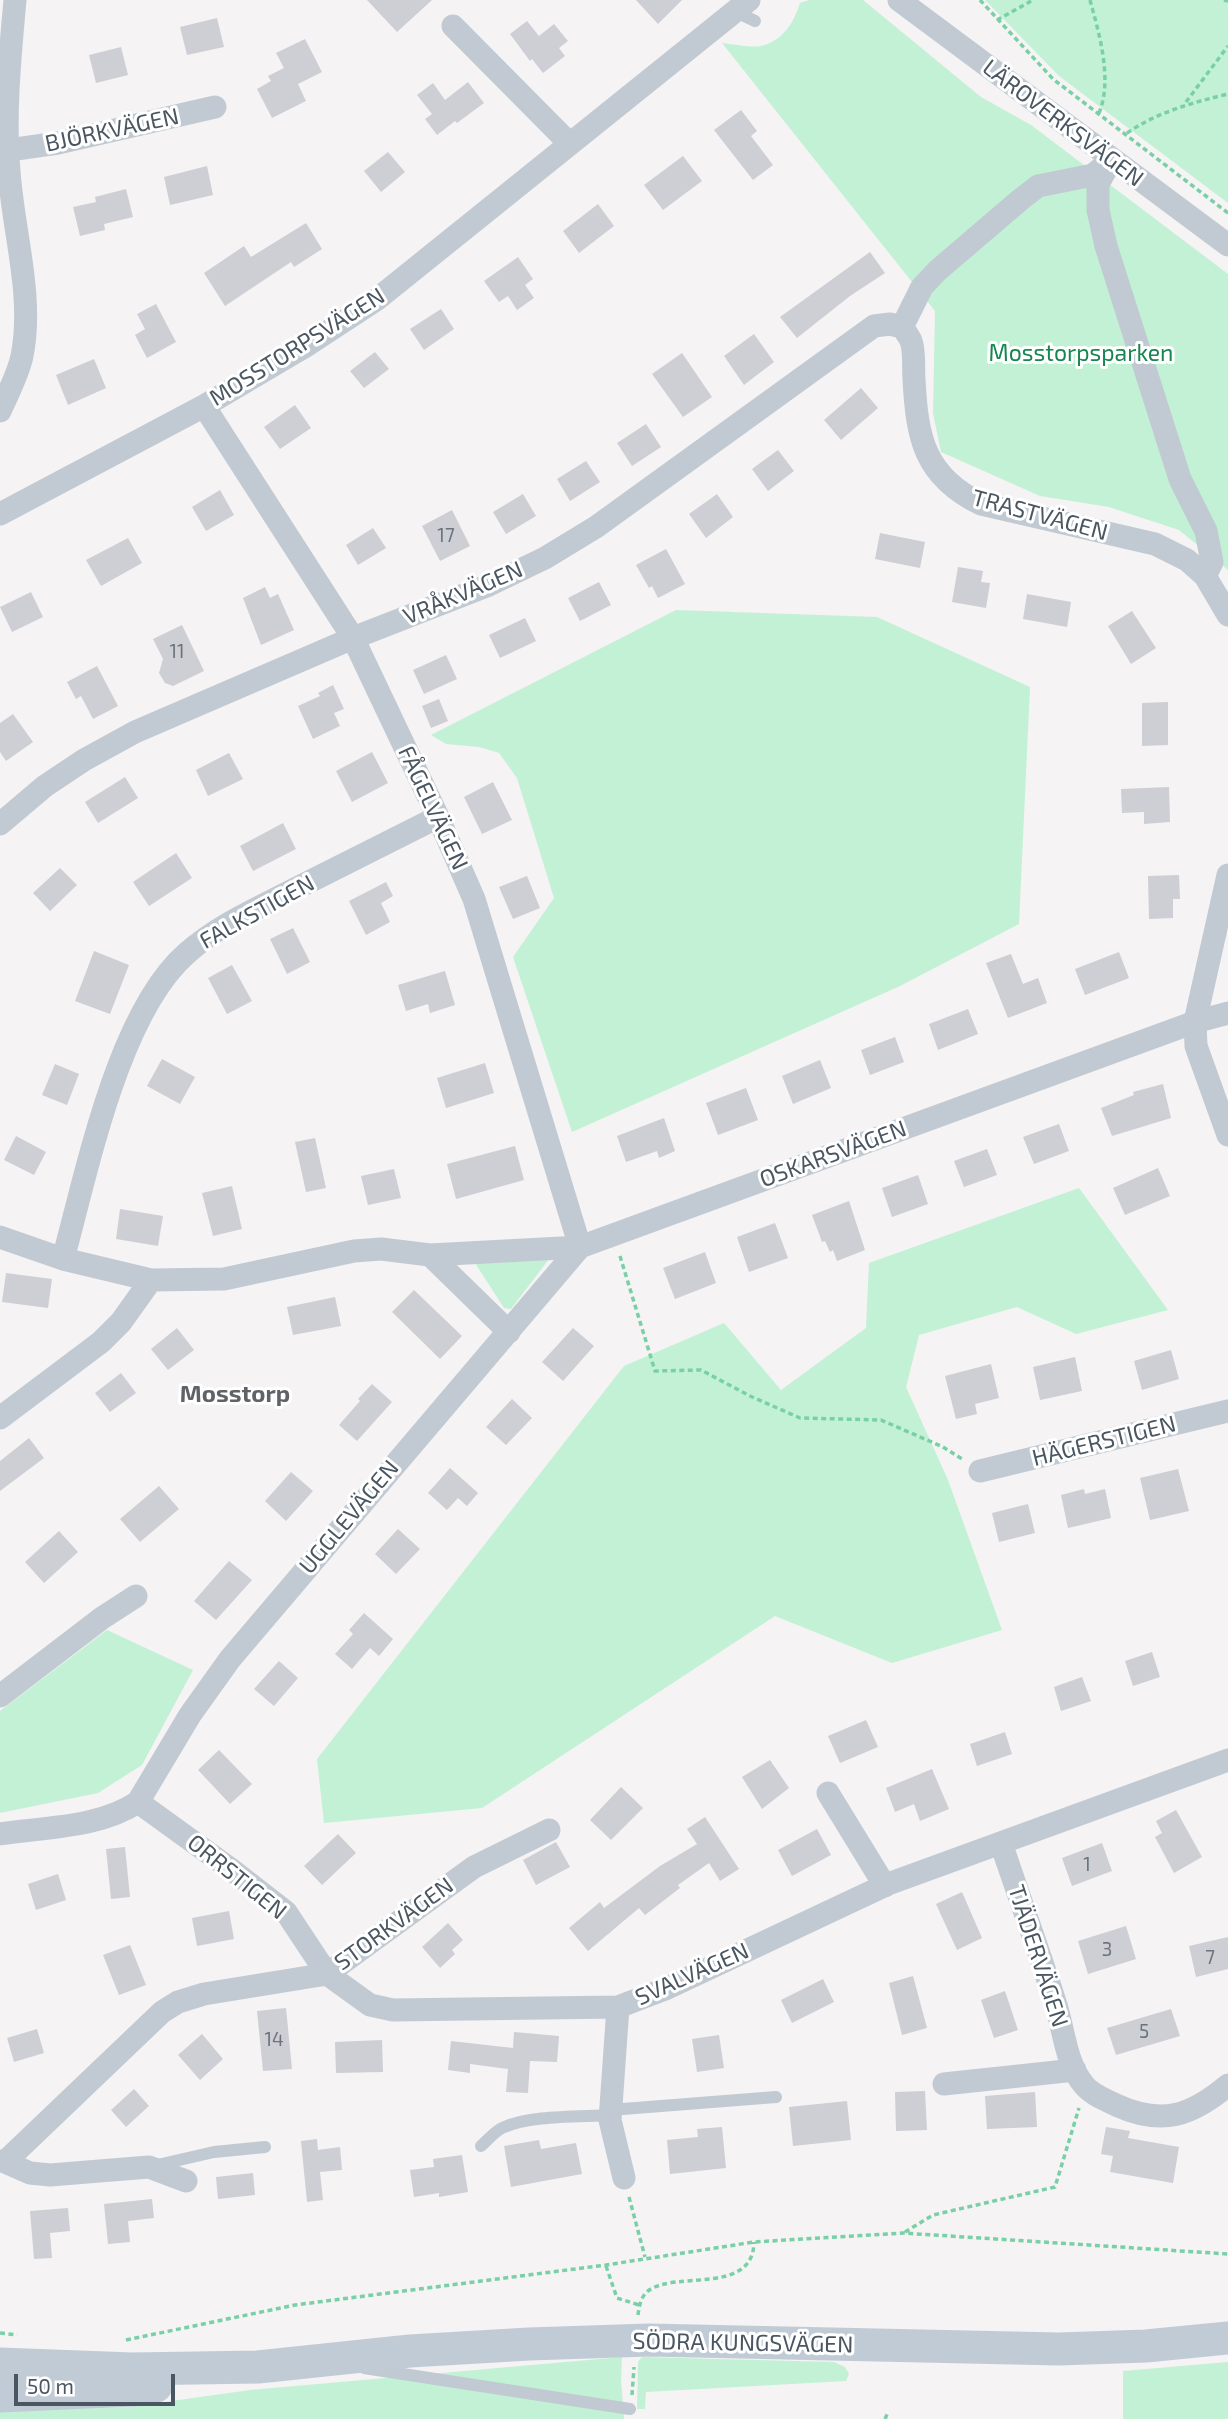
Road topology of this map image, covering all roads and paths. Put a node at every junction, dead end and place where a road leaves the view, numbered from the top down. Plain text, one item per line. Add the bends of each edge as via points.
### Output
1 (15, 0) edge
2 (899, 0) edge
3 (979, 0) edge
4 (1033, 0) edge
5 (1090, 0) edge
6 (746, 11) edge
7 (998, 20) junction
8 (453, 26) dead end
9 (1228, 46) edge
10 (1228, 94) edge
11 (1185, 104) junction
12 (215, 107) dead end
13 (1099, 113) junction
14 (1126, 134) junction
15 (569, 144) junction
16 (1112, 159) junction
17 (6, 163) edge
18 (1228, 213) edge
19 (1228, 245) edge
20 (902, 327) junction
21 (204, 406) junction
22 (0, 411) edge
23 (0, 514) edge
24 (1205, 576) junction
25 (1228, 615) edge
26 (353, 638) junction
27 (438, 817) junction
28 (0, 824) edge
29 (1228, 874) edge
30 (1228, 1013) edge
31 (1195, 1022) junction
32 (1228, 1135) edge
33 (614, 1234) junction
34 (0, 1237) edge
35 (580, 1247) junction
36 (430, 1255) junction
37 (63, 1259) junction
38 (151, 1279) junction
39 (509, 1332) junction
40 (1228, 1411) edge
41 (0, 1418) edge
42 (979, 1471) joint
43 (136, 1597) dead end
44 (0, 1696) edge
45 (1228, 1760) edge
46 (828, 1793) dead end
47 (138, 1802) junction
48 (549, 1830) dead end
49 (0, 1834) edge
50 (1001, 1843) junction
51 (885, 1886) junction
52 (327, 1973) junction
53 (618, 2007) junction
54 (1080, 2078) junction
55 (944, 2084) dead end
56 (1228, 2085) edge
57 (776, 2097) dead end
58 (610, 2113) junction
59 (481, 2146) dead end
60 (265, 2147) dead end
61 (2, 2162) edge
62 (149, 2167) junction
63 (624, 2178) joint
64 (186, 2181) dead end
65 (903, 2233) junction
66 (754, 2242) junction
67 (1228, 2254) edge
68 (646, 2257) junction
69 (606, 2265) junction
70 (639, 2305) junction
71 (637, 2319) dead end
72 (0, 2333) edge
73 (23, 2336) dead end
74 (1228, 2339) edge
75 (126, 2340) dead end
76 (316, 2361) junction
77 (0, 2364) edge
78 (258, 2367) junction
79 (0, 2396) edge
80 (630, 2409) dead end
81 (888, 2412) dead end
82 (886, 2419) edge

1 - 17 street, BJÖRKVÄGEN
2 - 16 street, LÄROVERKSVÄGEN
3 - 7 path
4 - 7 path
5 - 13 path via 1102,41 1105,100
6 - 15 street, MOSSTORPSVÄGEN
7 - 13 path via 1053,79
8 - 15 street
9 - 11 path
10 - 11 path
11 - 14 path via 1149,118
12 - 17 street, BJÖRKVÄGEN via 58,144
13 - 14 path
14 - 16 path
14 - 18 path
15 - 21 street, MOSSTORPSVÄGEN via 376,300
16 - 19 street, LÄROVERKSVÄGEN
16 - 20 street via 1093,176 1038,186 1020,200 922,287
16 - 24 street via 1098,184 1106,246 1180,479 1206,531 1212,562
17 - 22 street, BJÖRKVÄGEN via 23,280 25,338
20 - 24 street, TRASTVÄGEN via 911,341 924,447 934,468 959,493 981,504 1156,544
20 - 26 street, VRÅKVÄGEN via 874,326 596,527 545,558
21 - 23 street, MOSSTORPSVÄGEN
21 - 26 street, FÅGELVÄGEN
24 - 25 street, TRASTVÄGEN
26 - 27 street, FÅGELVÄGEN
26 - 28 street, VRÅKVÄGEN via 135,732 84,760
27 - 35 street, FÅGELVÄGEN via 474,899
27 - 37 street, FALKSTIGEN via 248,913 185,954 147,1004 130,1040 109,1093
29 - 31 street
30 - 31 street, OSKARSVÄGEN
31 - 32 street via 1196,1046
31 - 33 street, OSKARSVÄGEN
33 - 35 street, OSKARSVÄGEN
33 - 42 path via 655,1371 701,1370 800,1418 881,1420 943,1447
34 - 37 street, OSKARSVÄGEN
35 - 36 street, OSKARSVÄGEN
35 - 39 street, UGGLEVÄGEN
36 - 38 street, OSKARSVÄGEN via 354,1251 224,1279
36 - 39 street
37 - 38 street, OSKARSVÄGEN
38 - 41 street via 101,1342
39 - 47 street, UGGLEVÄGEN via 230,1659
40 - 42 street, HÄGERSTIGEN
43 - 44 street
45 - 50 street, SVALVÄGEN
46 - 51 street
47 - 49 street via 98,1820
47 - 52 street, ORRSTIGEN via 286,1912
48 - 52 street, STORKVÄGEN via 474,1867
50 - 51 street, SVALVÄGEN
50 - 54 street, TJÄDERVÄGEN
51 - 53 street, SVALVÄGEN
52 - 53 street, ORRSTIGEN via 370,2005 393,2010
52 - 61 street, STORKVÄGEN via 178,2002
53 - 58 street, SVALVÄGEN
54 - 55 street
54 - 56 street via 1131,2112 1159,2117 1184,2113
54 - 65 path via 1055,2187 933,2215
57 - 58 lane
58 - 59 lane via 512,2124
58 - 63 street, SVALVÄGEN
60 - 62 lane via 214,2152
61 - 62 street via 50,2175
62 - 64 street
63 - 68 path
65 - 66 path
65 - 67 path
66 - 68 path
66 - 70 path via 754,2254 732,2275 662,2285 648,2291
68 - 69 path
69 - 70 path via 617,2298
69 - 75 path via 295,2305
70 - 71 path
72 - 73 path
74 - 76 main road, SÖDRA KUNGSVÄGEN via 1059,2349 649,2340 410,2351
76 - 78 main road, SÖDRA KUNGSVÄGEN
76 - 80 lane
77 - 78 main road, SÖDRA KUNGSVÄGEN
78 - 79 main road, SÖDRA KUNGSVÄGEN via 133,2390
81 - 82 path

